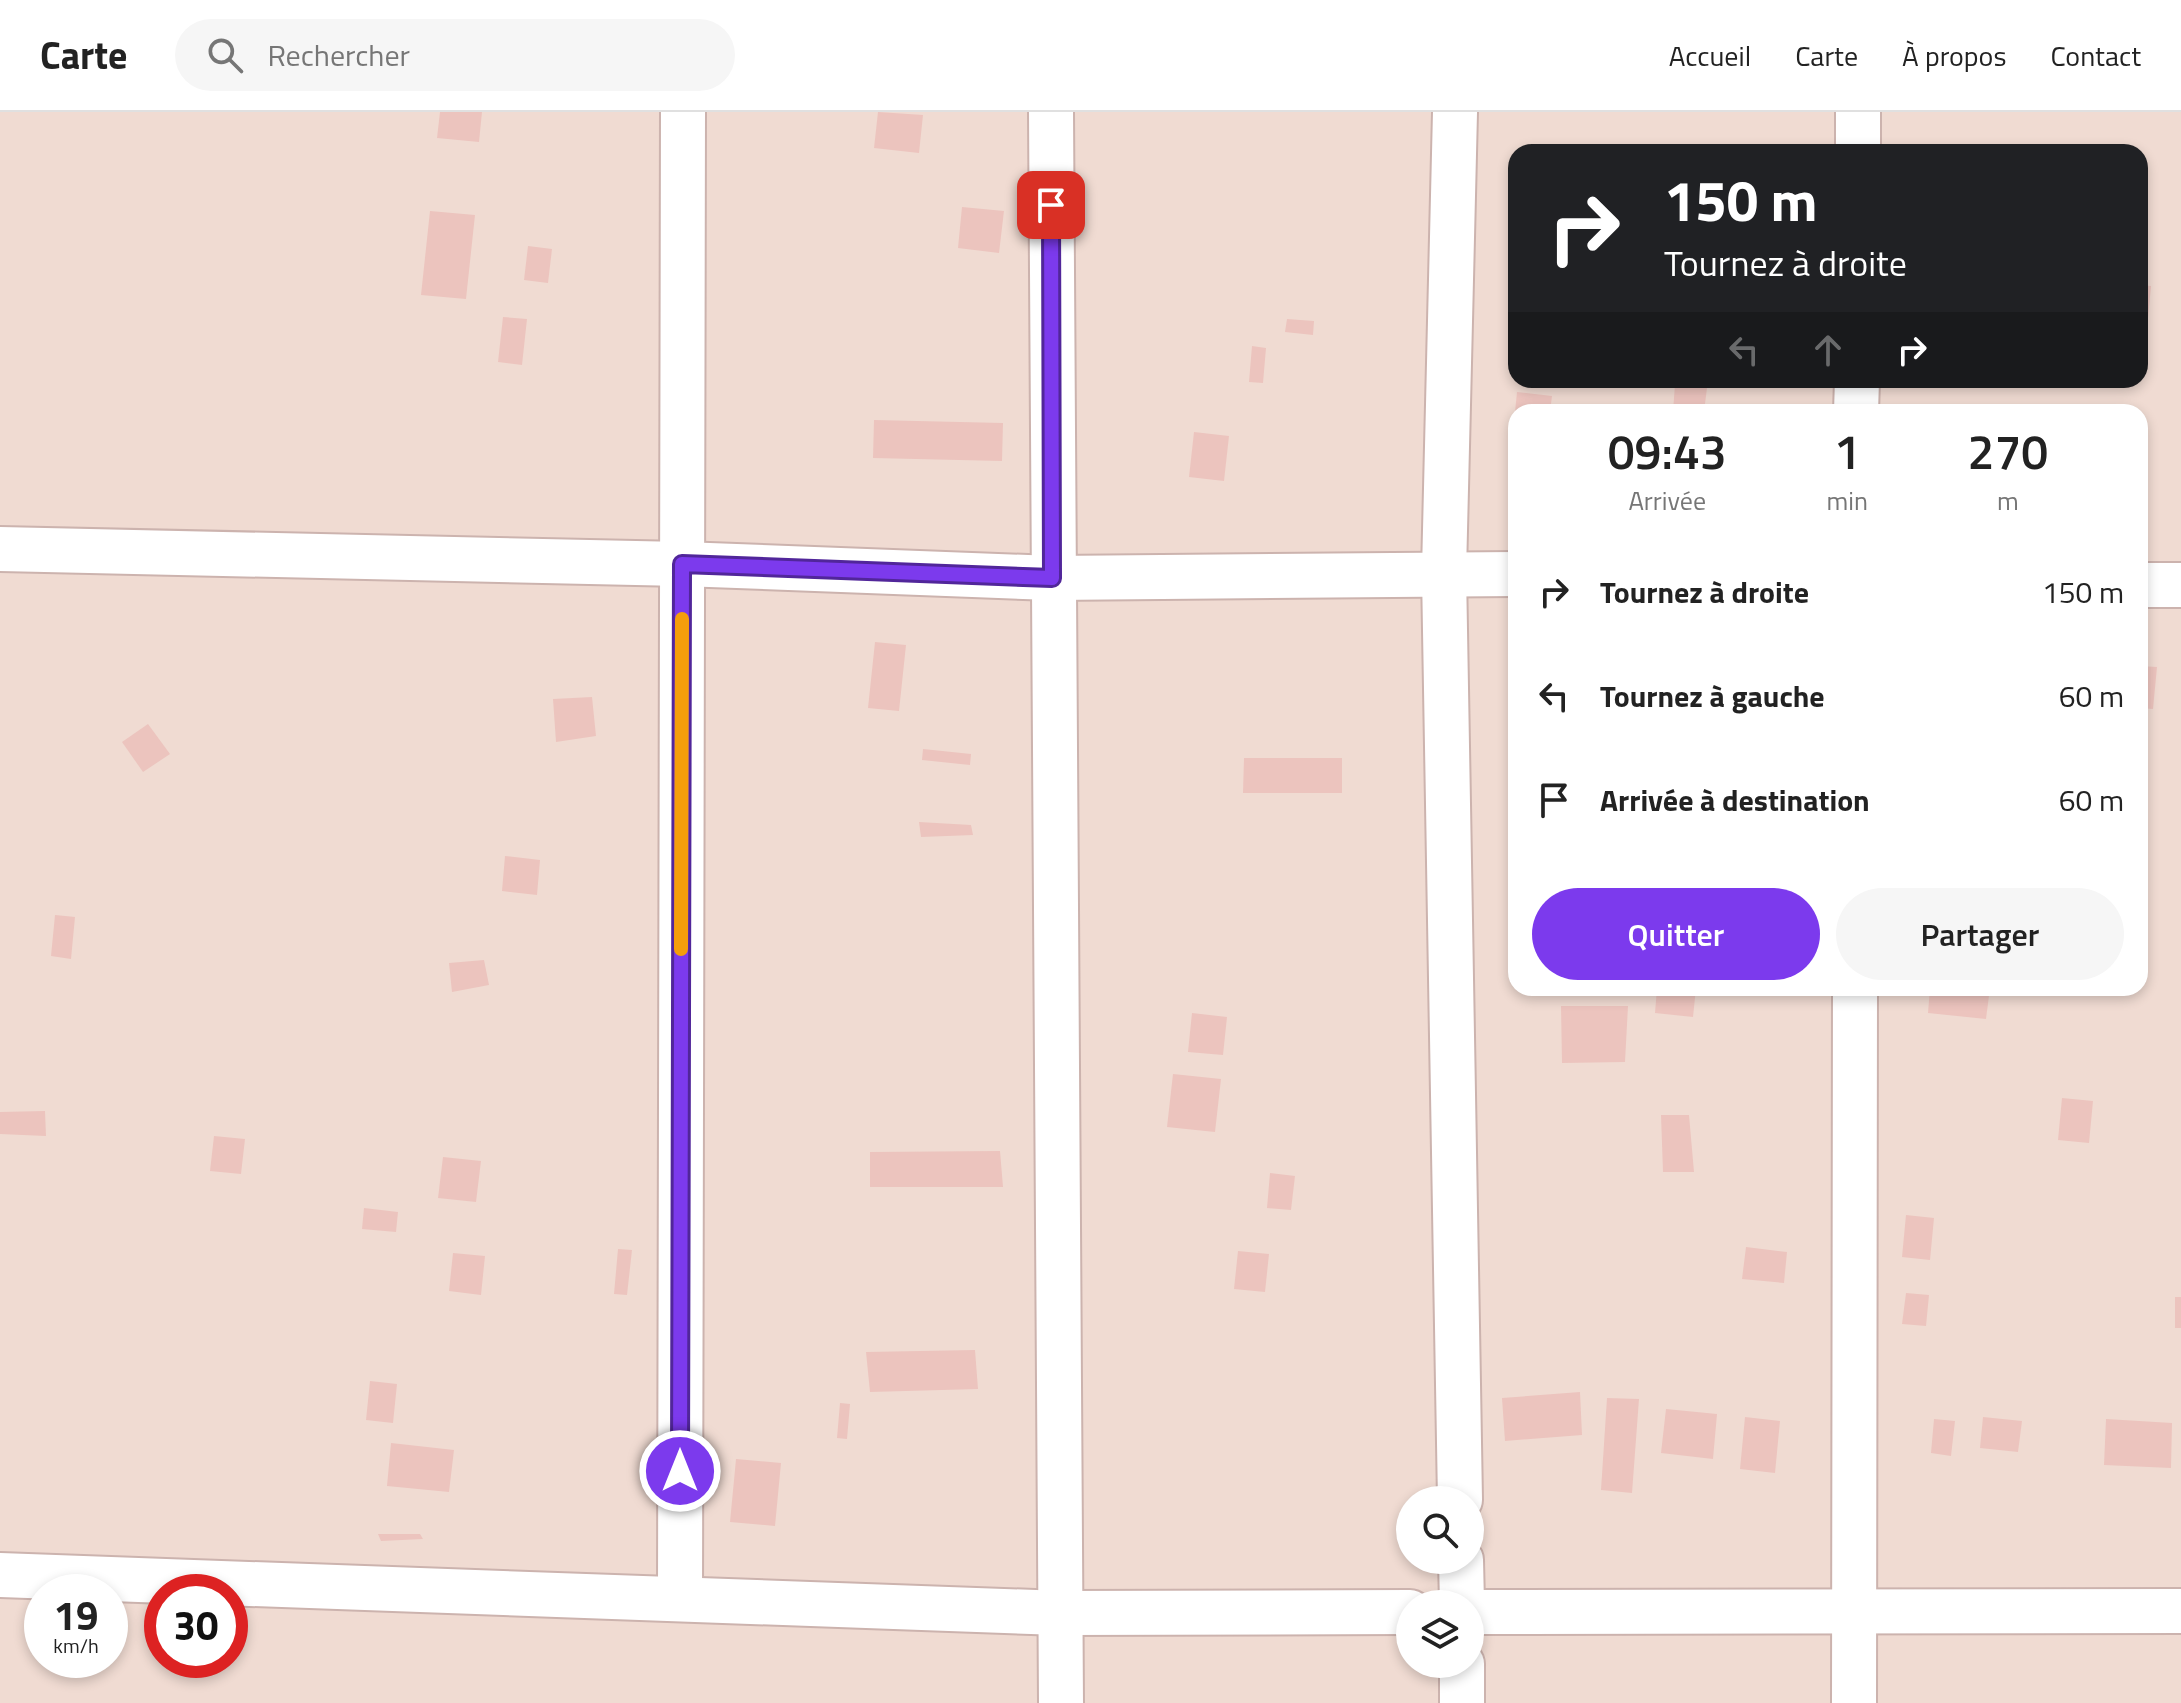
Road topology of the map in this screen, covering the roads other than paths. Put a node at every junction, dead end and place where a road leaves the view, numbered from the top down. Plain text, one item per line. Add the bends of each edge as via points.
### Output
1 (683, 112) edge
2 (1051, 112) edge
3 (1455, 112) edge
4 (1858, 112) edge
5 (1858, 144) edge
6 (0, 549) edge
7 (682, 564) junction
8 (1444, 572) junction
9 (1508, 574) edge
10 (1052, 578) junction
11 (2148, 585) edge
12 (2181, 585) edge
13 (1855, 996) edge
14 (1460, 1486) edge
15 (0, 1575) edge
16 (680, 1597) junction
17 (2181, 1611) edge
18 (1396, 1612) edge
19 (1484, 1612) edge
20 (1854, 1612) junction
21 (1061, 1613) junction
22 (1462, 1678) edge
23 (1061, 1703) edge
24 (1462, 1703) edge
25 (1854, 1703) edge

1 - 7 street
2 - 10 street
3 - 8 street
4 - 5 street
6 - 7 street
7 - 10 street
7 - 16 street
8 - 9 street
8 - 10 street
8 - 14 street
10 - 21 street
11 - 12 street
13 - 20 street
15 - 16 street
16 - 21 street
17 - 20 street
18 - 21 street
19 - 20 street
20 - 25 street
21 - 23 street
22 - 24 street

